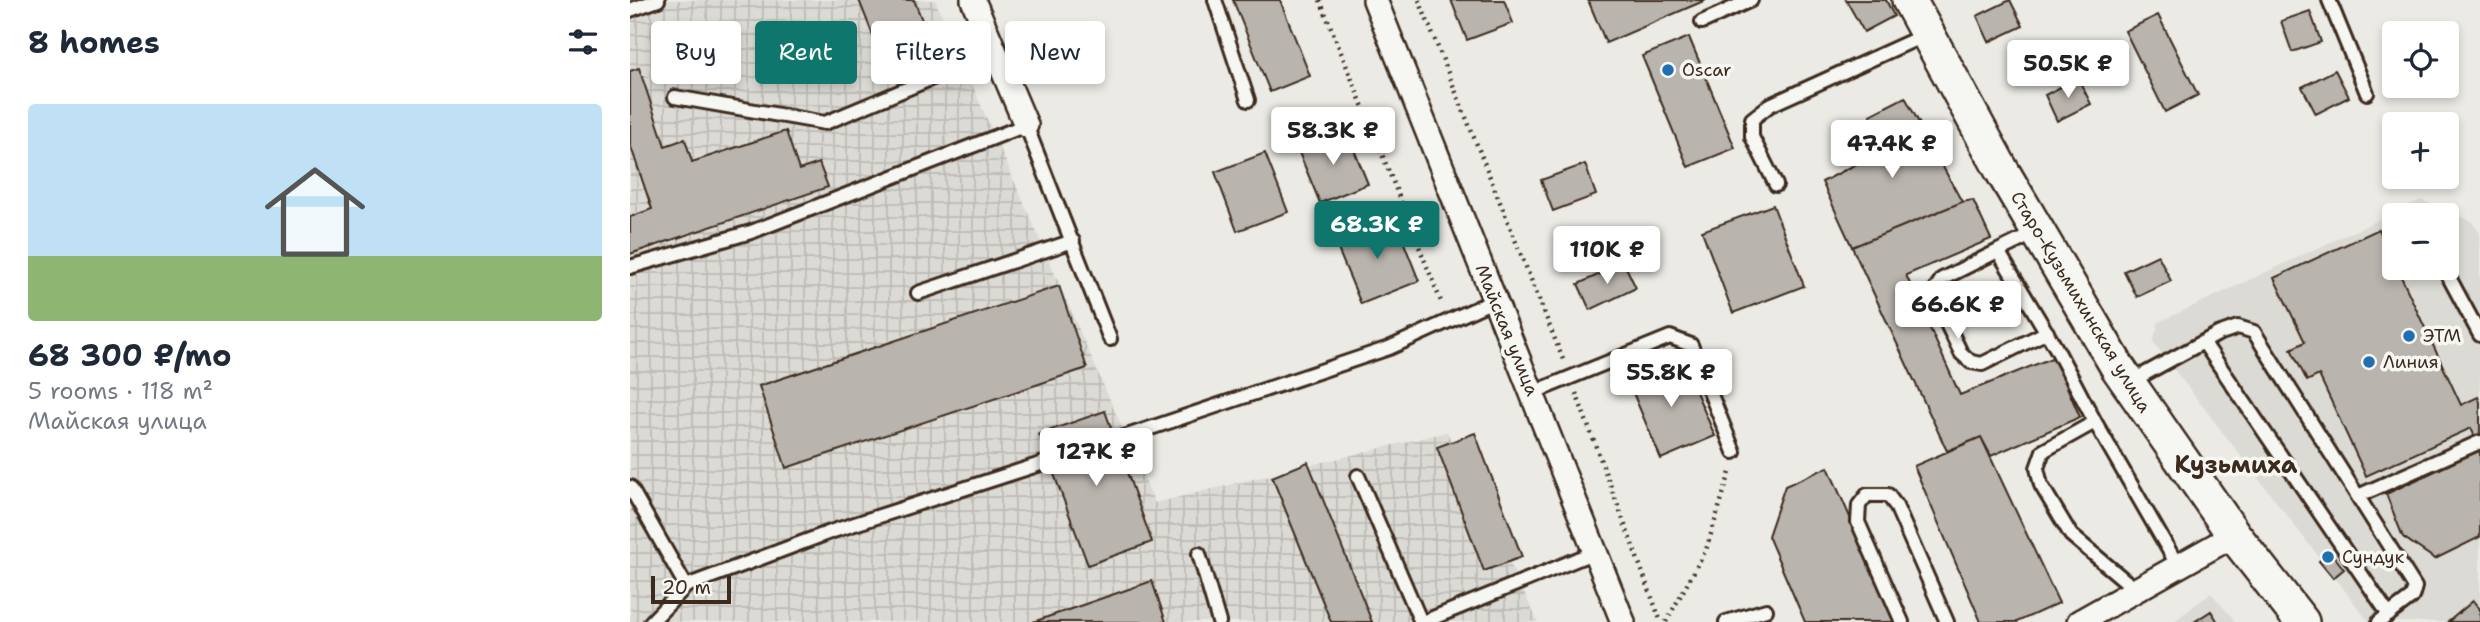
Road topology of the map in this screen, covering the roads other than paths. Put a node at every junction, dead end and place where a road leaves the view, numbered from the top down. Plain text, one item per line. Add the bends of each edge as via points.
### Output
1 (659, 0) edge
2 (973, 0) edge
3 (1215, 0) edge
4 (1375, 0) edge
5 (1751, 0) edge
6 (1909, 0) edge
7 (2329, 0) edge
8 (630, 10) edge
9 (1702, 22) dead end
10 (1927, 34) junction
11 (995, 52) junction
12 (2367, 93) dead end
13 (675, 97) dead end
14 (1248, 100) dead end
15 (1027, 125) junction
16 (1776, 186) dead end
17 (2037, 231) junction
18 (1073, 241) junction
19 (1998, 251) junction
20 (630, 267) edge
21 (2450, 280) edge
22 (918, 293) dead end
23 (1495, 300) junction
24 (2047, 332) junction
25 (2480, 335) edge
26 (1110, 339) dead end
27 (2204, 343) junction
28 (2128, 384) junction
29 (1532, 393) junction
30 (2095, 422) junction
31 (1115, 440) dead end
32 (2480, 442) edge
33 (1734, 452) road end
34 (1050, 461) dead end
35 (1358, 476) dead end
36 (630, 487) edge
37 (2358, 496) junction
38 (2234, 535) junction
39 (1595, 552) junction
40 (1199, 554) dead end
41 (2178, 566) junction
42 (686, 586) junction
43 (2135, 589) junction
44 (1766, 610) dead end
45 (2384, 618) edge
46 (651, 622) edge
47 (1219, 622) edge
48 (1422, 622) edge
49 (1623, 622) edge
50 (1726, 622) edge
51 (1902, 622) edge
52 (1947, 622) edge
53 (2079, 622) edge
54 (2302, 622) edge

1 - 8 lane
2 - 11 street
3 - 14 lane
4 - 23 street, Майская улица
5 - 9 lane
6 - 10 main road, Старо-Кузьмихинская улица
7 - 12 lane
10 - 16 lane via 1770,105 1752,120 1752,137
10 - 17 main road, Старо-Кузьмихинская улица
11 - 13 lane via 825,123
11 - 15 street
15 - 18 lane
15 - 20 lane via 751,232
17 - 19 lane
17 - 28 main road, Старо-Кузьмихинская улица
18 - 22 lane
18 - 26 lane
19 - 24 lane
19 - 24 lane via 1942,279 1936,288 1934,297 1961,353 1982,364
21 - 25 lane
23 - 29 street, Майская улица
23 - 31 lane via 1389,348
24 - 30 lane
27 - 28 lane
27 - 37 lane via 2238,327 2254,332
27 - 45 lane
28 - 38 main road, Старо-Кузьмихинская улица
29 - 33 lane via 1670,337 1691,345
29 - 39 street, Майская улица
30 - 41 lane
30 - 43 lane via 2043,451 2037,468 2041,485 2071,535
32 - 37 lane
34 - 42 lane via 833,531
35 - 48 lane
36 - 42 lane
37 - 45 lane via 2414,586 2412,597
38 - 41 street
38 - 54 main road, Старо-Кузьмихинская улица
39 - 48 lane
39 - 49 street, Майская улица
40 - 47 lane
41 - 43 street
42 - 46 lane
43 - 53 street
44 - 50 lane
51 - 52 lane via 1858,522 1859,505 1867,495 1888,495 1896,506

